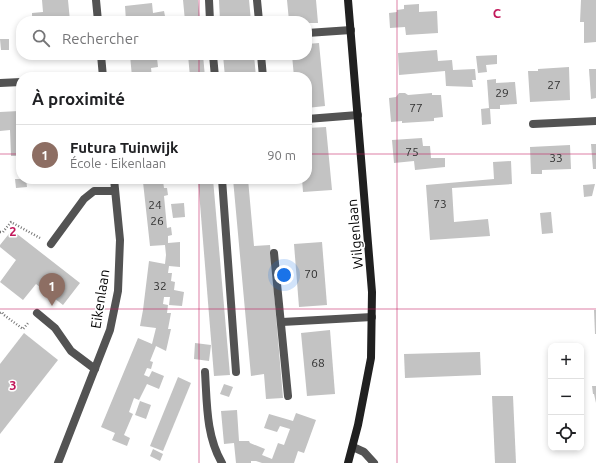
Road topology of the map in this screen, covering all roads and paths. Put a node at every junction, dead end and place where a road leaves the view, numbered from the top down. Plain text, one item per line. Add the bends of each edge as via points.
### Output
1 (96, 0) edge
2 (209, 0) edge
3 (257, 0) edge
4 (348, 0) edge
5 (98, 16) edge
6 (210, 16) edge
7 (259, 16) edge
8 (351, 30) junction
9 (312, 33) edge
10 (101, 60) edge
11 (213, 60) edge
12 (261, 60) edge
13 (103, 72) edge
14 (214, 72) edge
15 (263, 72) edge
16 (16, 82) edge
17 (0, 83) edge
18 (358, 115) junction
19 (312, 119) edge
20 (596, 121) edge
21 (533, 124) dead end
22 (114, 184) edge
23 (222, 184) edge
24 (115, 191) junction
25 (0, 232) edge
26 (51, 244) joint
27 (274, 253) dead end
28 (0, 313) edge
29 (37, 313) joint
30 (372, 317) junction
31 (282, 322) junction
32 (95, 369) junction
33 (205, 372) dead end
34 (236, 372) dead end
35 (288, 396) dead end
36 (353, 447) junction
37 (58, 463) edge
38 (222, 463) edge
39 (348, 463) edge
40 (374, 463) edge

1 - 5 street
2 - 6 street
3 - 7 street
4 - 8 street, Wilgenlaan
8 - 9 street
8 - 18 street, Wilgenlaan
10 - 13 street
11 - 14 street
12 - 15 street
16 - 17 street
18 - 19 street
18 - 30 street, Wilgenlaan
20 - 21 street
22 - 24 street, Eikenlaan
23 - 34 street
24 - 26 street via 94,191 84,199
24 - 32 street, Eikenlaan via 120,240 118,291 110,330
25 - 26 path via 3,232 11,222
27 - 31 street
28 - 29 path via 23,329
29 - 32 street via 55,328 71,351
30 - 31 street
30 - 36 street, Wilgenlaan via 371,358
31 - 35 street
32 - 37 street, Eikenlaan
33 - 38 street via 210,431 215,452
36 - 39 street, Wilgenlaan
36 - 40 street via 364,452

